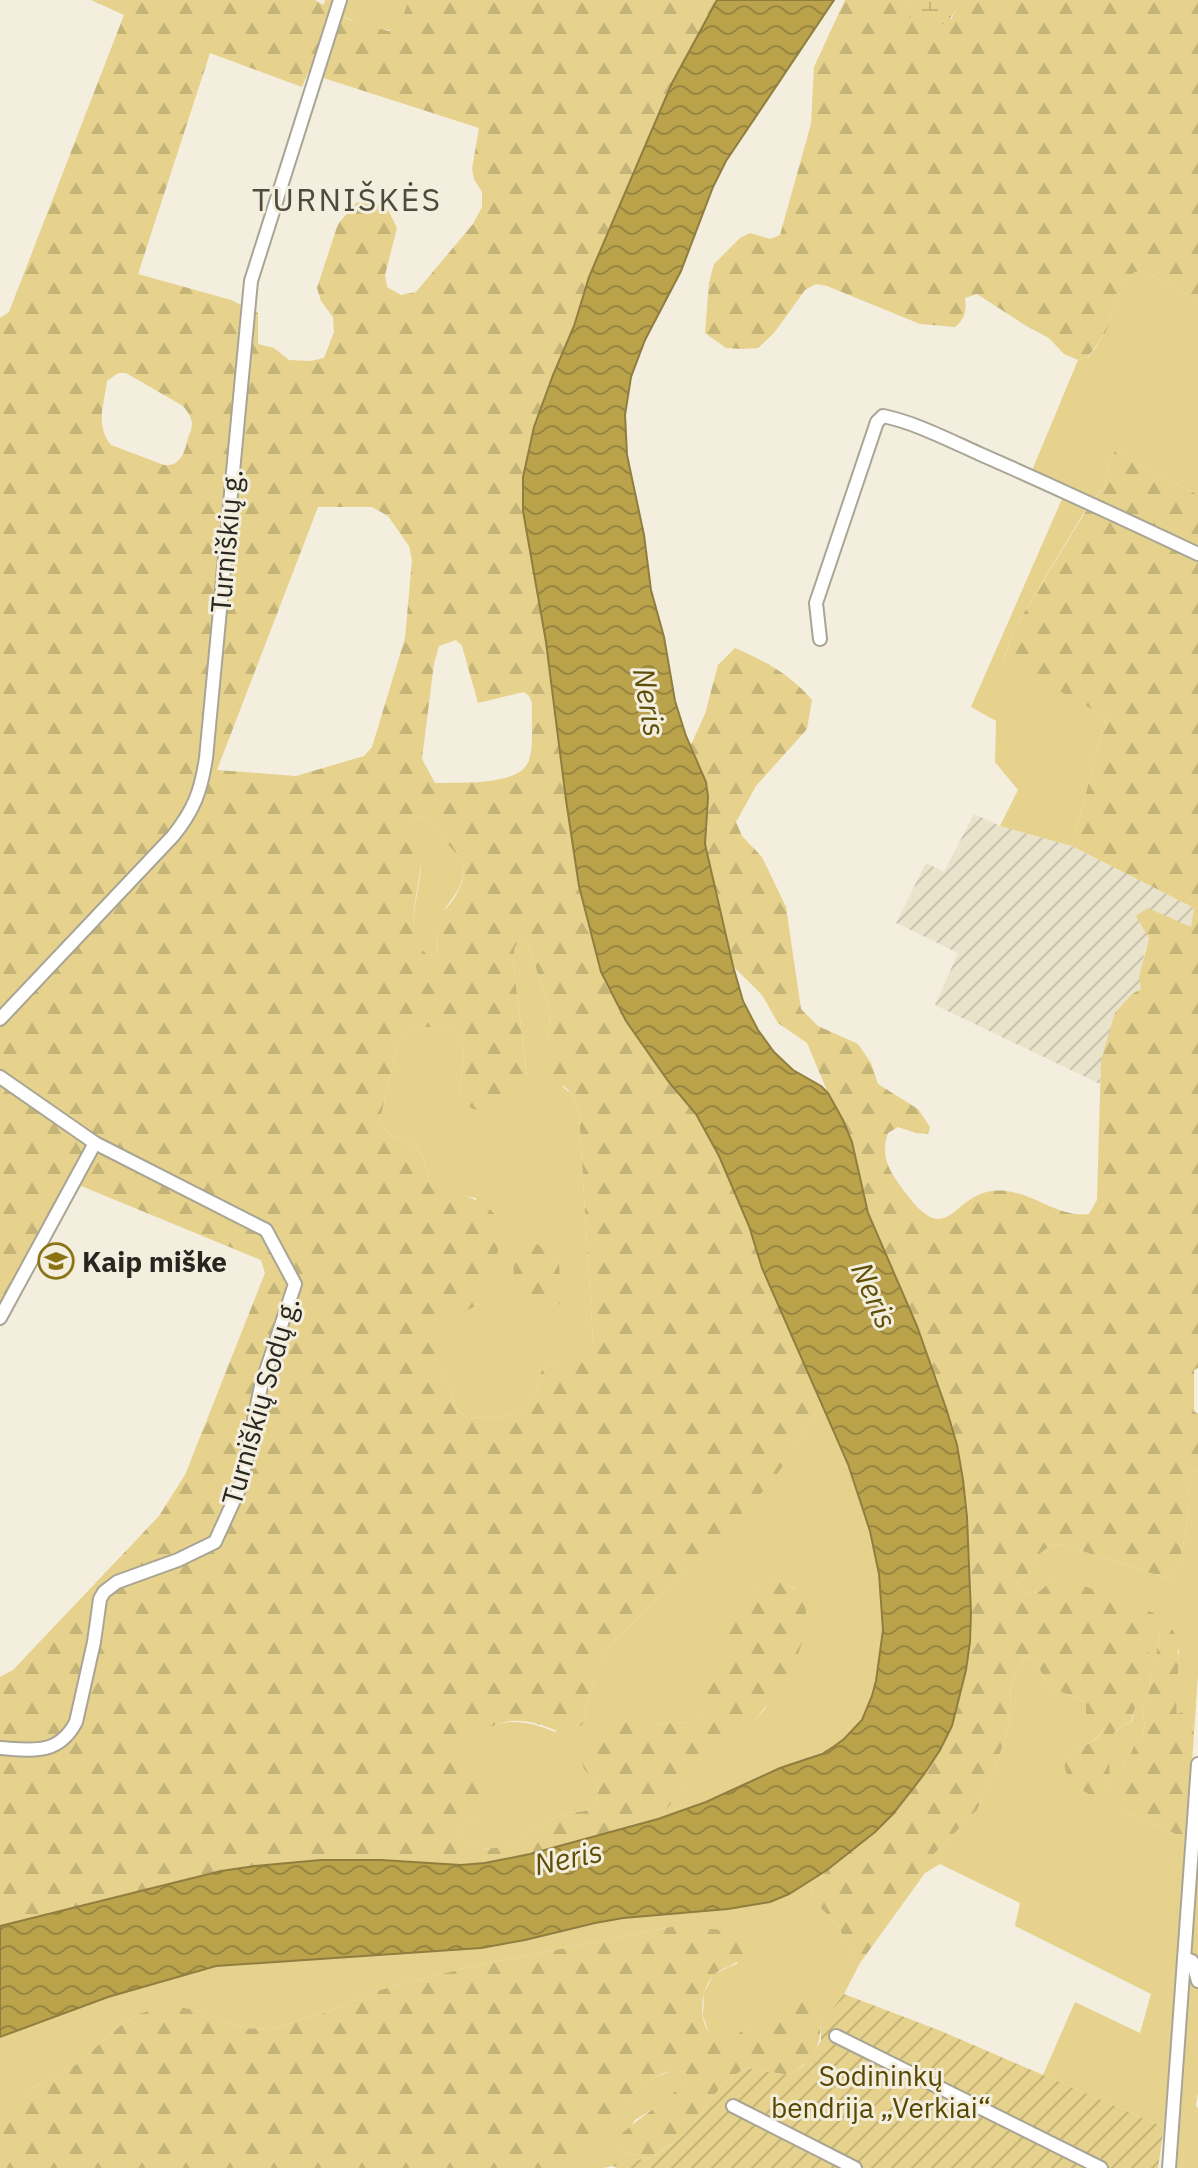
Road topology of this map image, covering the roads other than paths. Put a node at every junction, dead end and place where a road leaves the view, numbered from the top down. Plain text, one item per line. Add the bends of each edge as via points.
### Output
1 (340, 0) edge
2 (1198, 554) edge
3 (820, 639) dead end
4 (0, 1019) edge
5 (0, 1077) edge
6 (95, 1143) junction
7 (0, 1318) edge
8 (0, 1748) edge
9 (1198, 1764) edge
10 (1184, 1958) junction
11 (1198, 1981) edge
12 (836, 2036) dead end
13 (733, 2106) dead end
14 (855, 2168) edge
15 (1101, 2168) edge
16 (1169, 2168) edge

1 - 4 street, Turniškių g. via 251,281 198,797 173,836
2 - 3 street via 954,442 883,416 816,603
5 - 6 street, Turniškių Sodų g.
6 - 7 street
6 - 8 street, Turniškių Sodų g. via 266,1230 295,1284 261,1386 241,1485 215,1542 104,1592 71,1730 48,1748
9 - 10 street
10 - 11 street via 1192,1961
10 - 16 street
12 - 15 street
13 - 14 street

